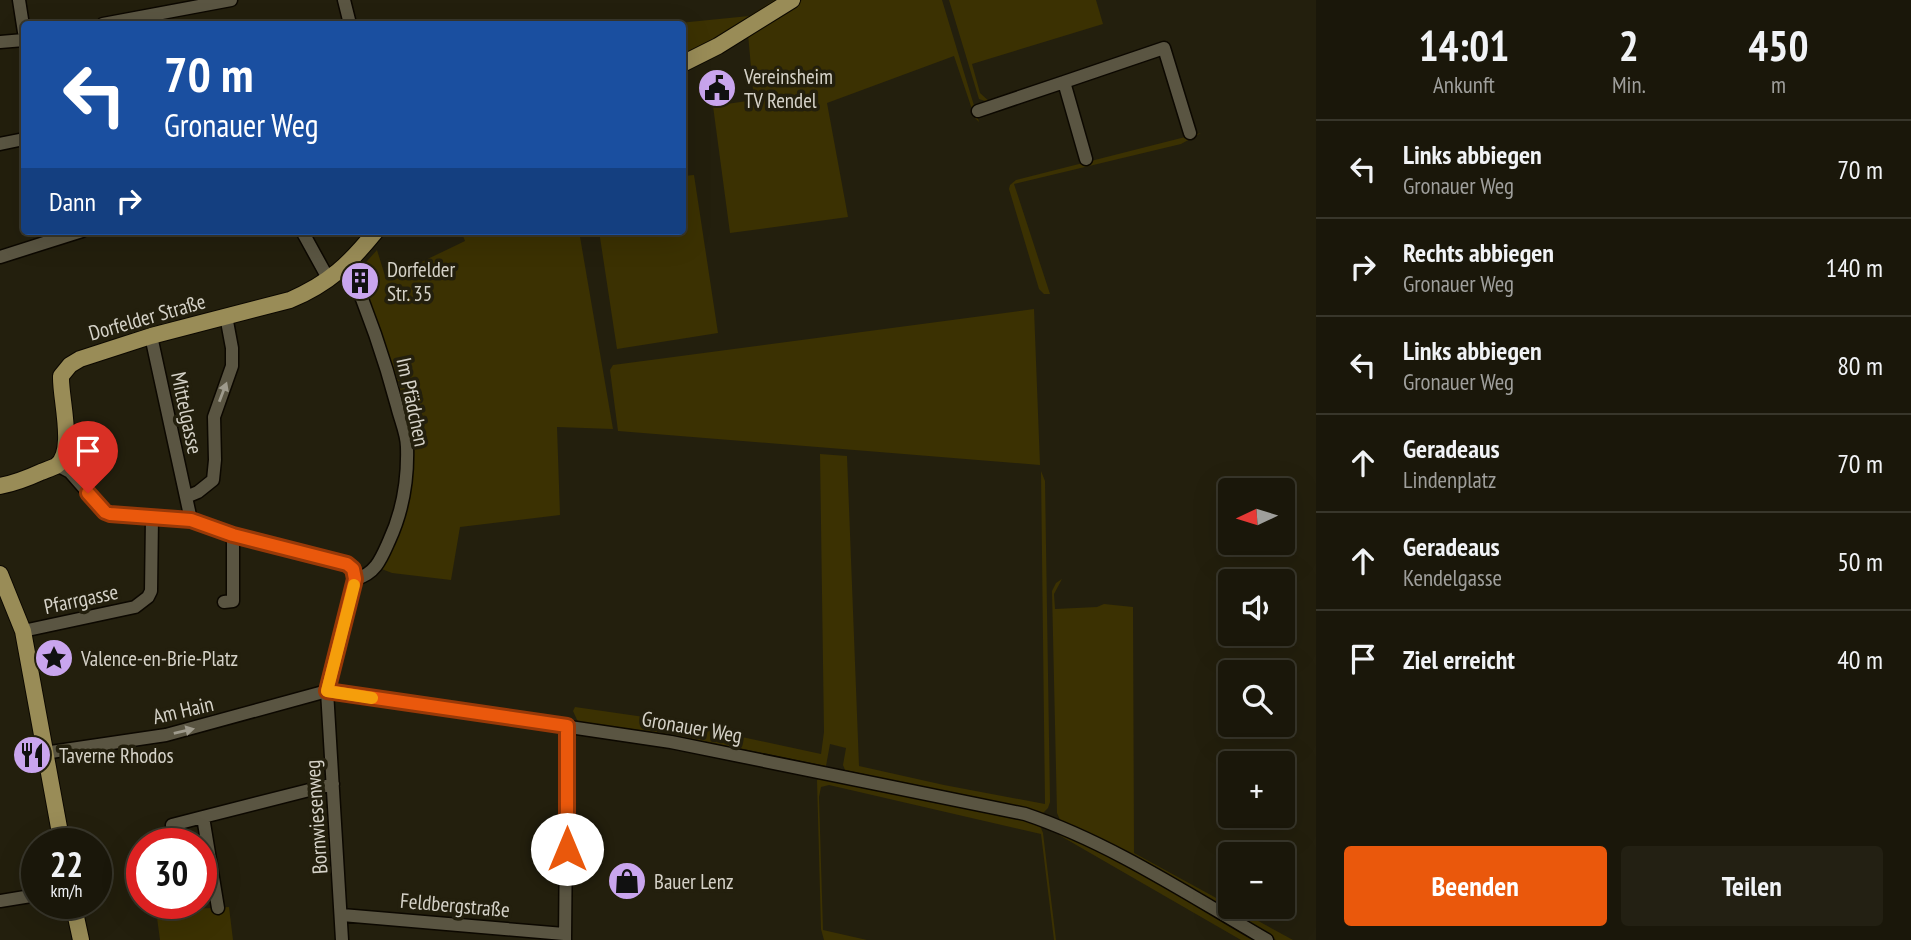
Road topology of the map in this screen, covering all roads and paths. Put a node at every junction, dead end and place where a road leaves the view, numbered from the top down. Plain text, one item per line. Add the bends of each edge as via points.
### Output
1 (19, 0) edge
2 (231, 0) edge
3 (344, 0) edge
4 (792, 0) edge
5 (167, 6) edge
6 (22, 21) edge
7 (114, 21) edge
8 (349, 21) edge
9 (21, 40) edge
10 (0, 42) edge
11 (686, 62) edge
12 (1064, 82) junction
13 (978, 111) dead end
14 (1190, 133) dead end
15 (21, 140) edge
16 (0, 144) edge
17 (1086, 159) dead end
18 (69, 235) edge
19 (304, 235) edge
20 (373, 235) edge
21 (0, 257) edge
22 (348, 265) junction
23 (329, 281) junction
24 (226, 316) junction
25 (151, 336) junction
26 (57, 465) junction
27 (0, 486) edge
28 (186, 497) junction
29 (152, 518) junction
30 (191, 520) junction
31 (233, 535) junction
32 (0, 574) edge
33 (355, 579) junction
34 (224, 601) dead end
35 (23, 631) junction
36 (327, 691) junction
37 (567, 726) junction
38 (44, 753) junction
39 (333, 784) junction
40 (203, 817) junction
41 (172, 825) dead end
42 (59, 828) edge
43 (21, 898) edge
44 (0, 901) edge
45 (218, 908) dead end
46 (342, 915) junction
47 (76, 919) edge
48 (565, 937) edge
49 (81, 940) edge
50 (342, 940) edge
51 (1267, 940) edge

1 - 6 street
2 - 5 street
3 - 8 street
4 - 11 main road
5 - 7 street
9 - 10 street
12 - 13 street
12 - 14 street via 1164,48
12 - 17 street
15 - 16 street
18 - 21 street
19 - 23 street
20 - 22 main road, Dorfelder Straße
22 - 23 main road, Dorfelder Straße
22 - 33 street, Im Pfädchen via 384,355 407,445 398,522 378,565
23 - 24 main road, Dorfelder Straße via 290,300
24 - 25 main road, Dorfelder Straße
28 -> 24 street via 212,480 214,417 232,366
25 - 26 main road, Dorfelder Straße via 80,359 65,370 61,386 65,453
25 - 28 street, Mittelgasse
26 - 27 main road
26 - 29 street via 70,472 107,513
28 - 30 street, Mittelgasse
29 - 30 street
29 - 35 street, Pfarrgasse via 151,592 144,602
30 - 31 street
31 - 33 street via 347,564
31 - 34 street via 233,601
32 - 35 main road
33 - 36 street
35 - 38 main road
36 - 37 street, Gronauer Weg
38 -> 36 street, Am Hain via 166,735
36 - 39 street, Bornwiesenweg
37 - 48 street
37 - 51 street, Gronauer Weg via 684,744 1025,814 1106,848
38 - 42 main road
39 - 40 street
39 - 46 street, Bornwiesenweg
40 - 41 street
40 - 45 street
43 - 44 street
46 - 48 street, Feldbergstraße
46 - 50 street, Bornwiesenweg
47 - 49 main road

